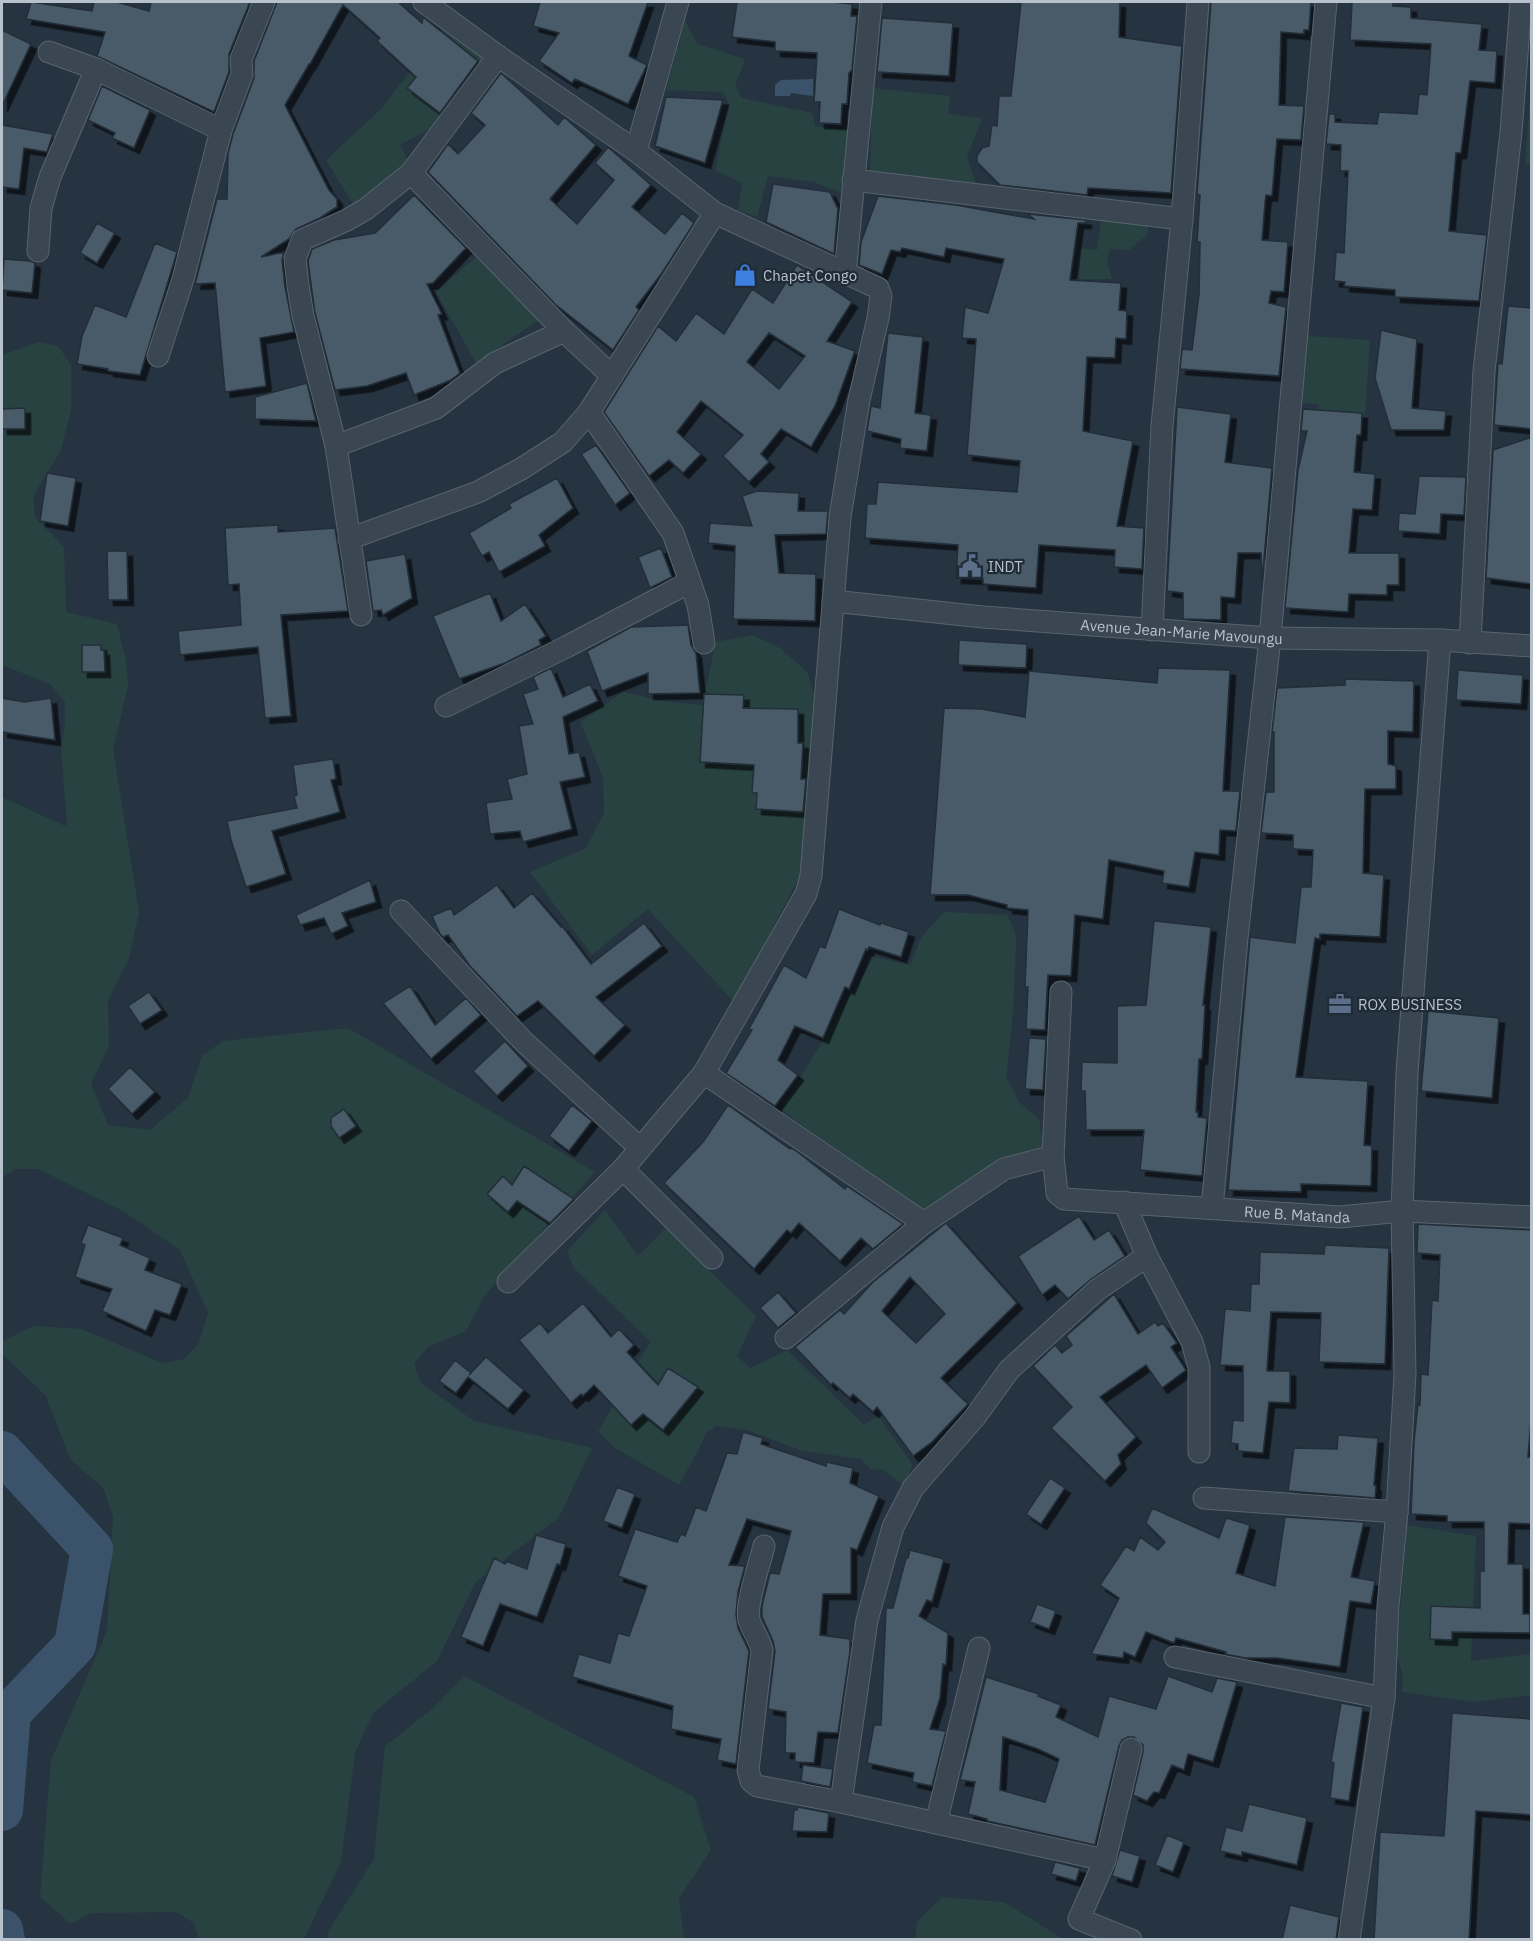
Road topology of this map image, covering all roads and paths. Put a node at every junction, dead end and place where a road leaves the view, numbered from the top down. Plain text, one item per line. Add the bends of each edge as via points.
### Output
1 (264, 2) edge
2 (424, 2) edge
3 (678, 2) edge
4 (872, 2) edge
5 (1198, 2) edge
6 (1326, 2) edge
7 (1521, 2) edge
8 (49, 52) dead end
9 (498, 56) junction
10 (96, 69) junction
11 (220, 130) junction
12 (636, 151) junction
13 (411, 173) junction
14 (853, 180) junction
15 (715, 213) junction
16 (1182, 219) junction
17 (38, 251) dead end
18 (845, 274) junction
19 (564, 331) junction
20 (158, 356) dead end
21 (612, 376) junction
22 (589, 412) junction
23 (336, 446) junction
24 (349, 539) junction
25 (690, 582) junction
26 (833, 601) junction
27 (361, 615) dead end
28 (1152, 630) junction
29 (1270, 638) junction
30 (1440, 640) junction
31 (704, 643) dead end
32 (1470, 643) junction
33 (1532, 646) edge
34 (446, 706) dead end
35 (401, 911) dead end
36 (1061, 992) dead end
37 (704, 1073) junction
38 (640, 1148) junction
39 (1053, 1156) junction
40 (623, 1169) junction
41 (1124, 1202) junction
42 (1212, 1208) junction
43 (1402, 1211) junction
44 (1532, 1217) edge
45 (924, 1223) junction
46 (1147, 1256) junction
47 (712, 1258) dead end
48 (508, 1282) dead end
49 (786, 1338) dead end
50 (1199, 1452) dead end
51 (1204, 1498) dead end
52 (1397, 1512) junction
53 (764, 1546) dead end
54 (979, 1648) dead end
55 (1175, 1657) dead end
56 (1384, 1698) junction
57 (1131, 1749) dead end
58 (841, 1802) junction
59 (936, 1823) junction
60 (1106, 1860) junction
61 (1131, 1940) edge
62 (1349, 1940) edge

1 - 11 street via 241,59 242,74
2 - 9 street
3 - 12 street
4 - 14 street
5 - 16 street
6 - 29 street
7 - 32 street via 1511,132 1484,371
8 - 10 street
9 - 12 street
9 - 13 street
10 - 11 street
10 - 17 street via 50,177
11 - 20 street via 183,279
12 - 15 street
13 - 19 street
13 - 23 street via 366,209 302,240 295,259 303,316
14 - 16 street
14 - 18 street
15 - 18 street
15 - 21 street
16 - 28 street via 1162,426
18 - 26 street via 878,288 881,296 840,517
19 - 21 street
19 - 23 street via 495,363 436,408
21 - 22 street
22 - 24 street via 563,442 487,487
22 - 25 street via 673,533
23 - 24 street
24 - 27 street
25 - 31 street
25 - 34 street
26 - 28 street, Avenue Jean-Marie Mavoungu
26 - 37 street via 811,876 806,894
28 - 29 street, Avenue Jean-Marie Mavoungu
29 - 30 street, Avenue Jean-Marie Mavoungu
29 - 42 street
30 - 32 street, Avenue Jean-Marie Mavoungu
30 - 43 street via 1407,1072
32 - 33 street, Avenue Jean-Marie Mavoungu
35 - 38 street via 523,1041
36 - 39 street
37 - 38 street
37 - 45 street
38 - 40 street
39 - 41 street, Rue B. Matanda via 1057,1193 1064,1199
39 - 45 street via 1004,1169
40 - 47 street
40 - 48 street
41 - 42 street, Rue B. Matanda
41 - 46 street
42 - 43 street, Rue B. Matanda via 1340,1217
43 - 44 street, Rue B. Matanda
43 - 52 street via 1405,1374
45 - 49 street
46 - 50 street via 1192,1342 1199,1367
46 - 58 street via 1097,1290 1010,1370 913,1488 893,1527 867,1620
51 - 52 street
52 - 56 street
53 - 58 street via 748,1609 762,1650 748,1770 751,1781 757,1786
54 - 59 street
55 - 56 street
56 - 62 street
57 - 60 street
58 - 59 street
59 - 60 street
60 - 61 street via 1079,1919

